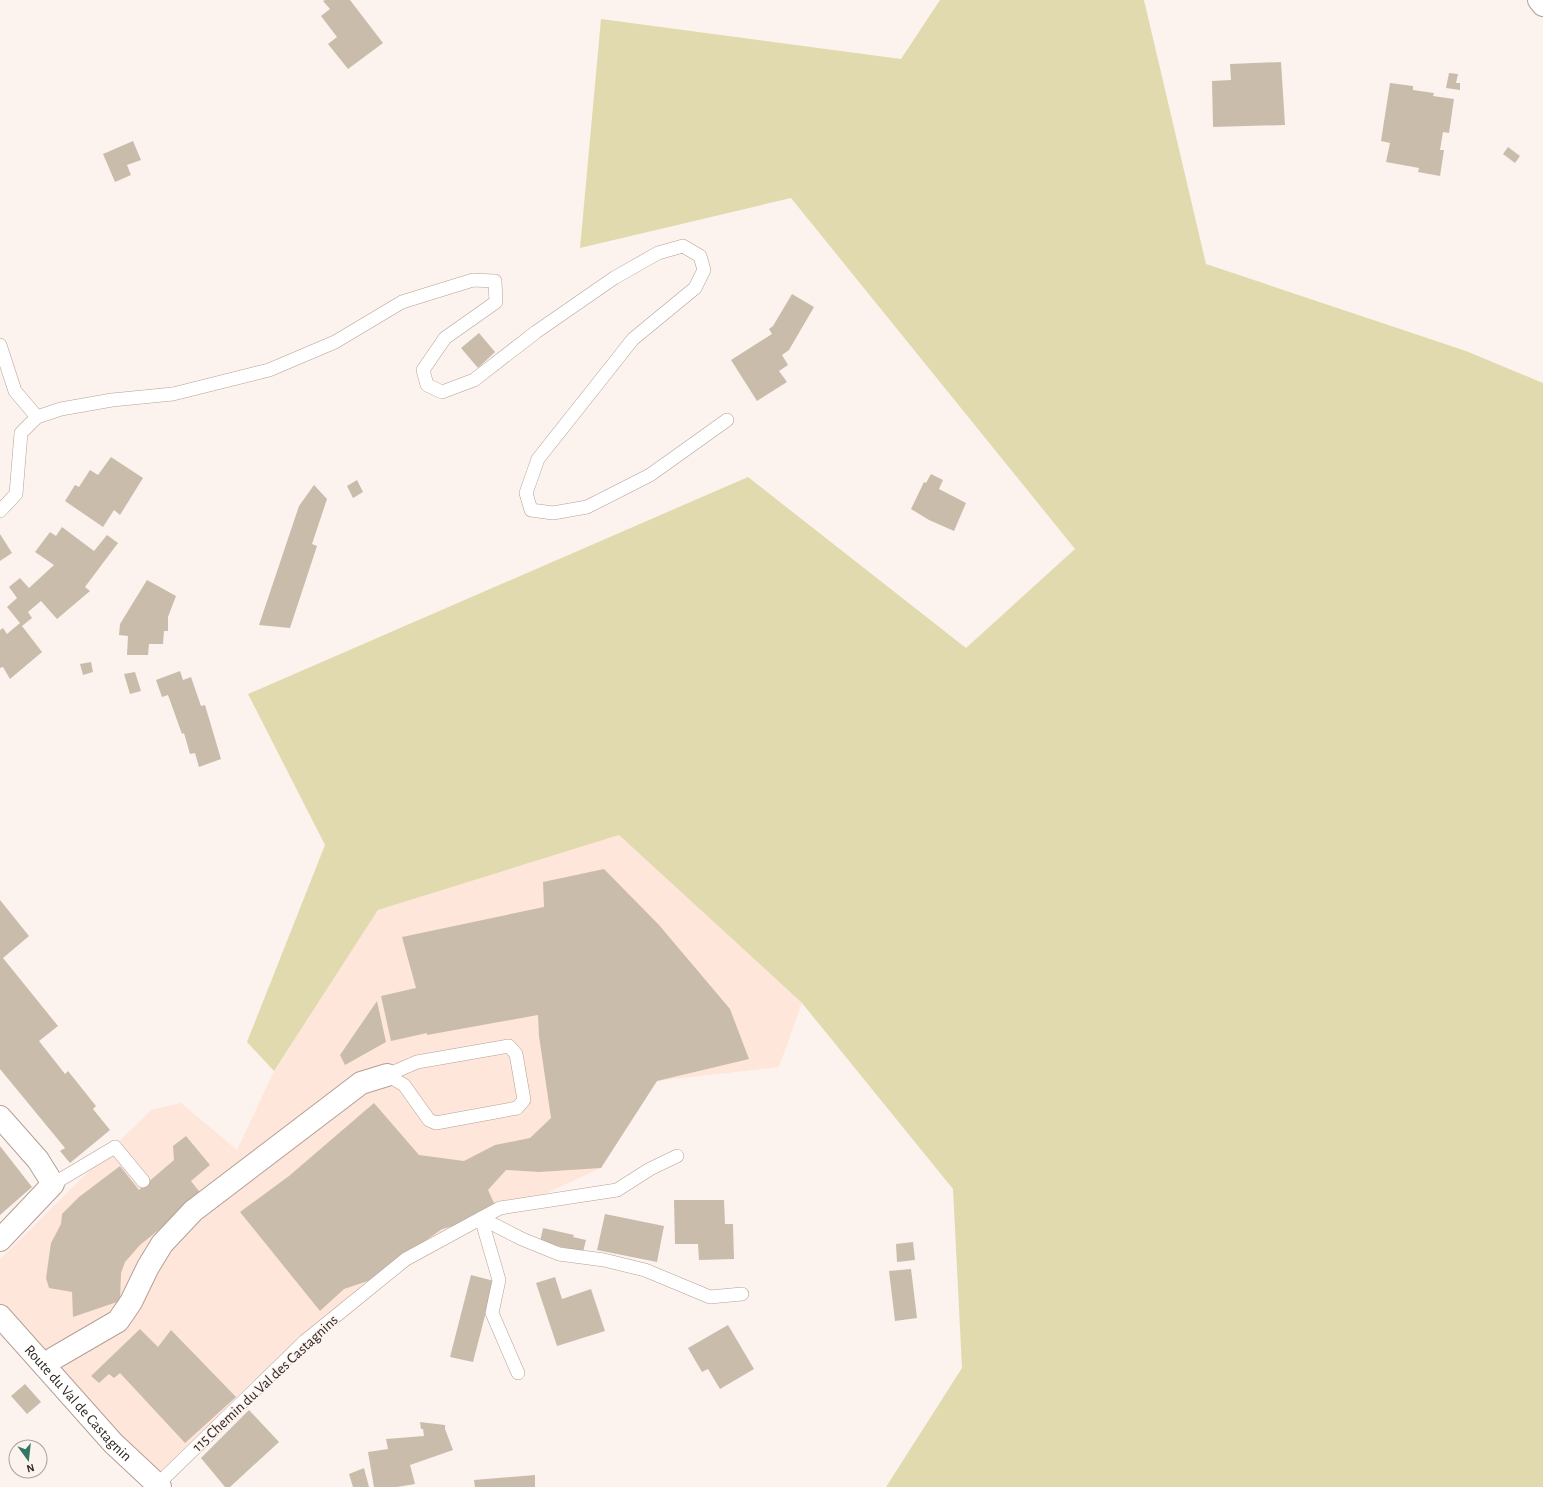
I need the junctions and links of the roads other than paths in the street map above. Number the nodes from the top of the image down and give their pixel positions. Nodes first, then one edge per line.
1 (1539, 0) edge
2 (1543, 5) edge
3 (0, 345) edge
4 (37, 417) junction
5 (727, 420) dead end
6 (0, 511) edge
7 (387, 1075) junction
8 (0, 1117) edge
9 (677, 1156) dead end
10 (143, 1181) dead end
11 (52, 1184) junction
12 (482, 1218) junction
13 (0, 1240) edge
14 (742, 1294) dead end
15 (0, 1316) edge
16 (44, 1364) junction
17 (518, 1373) dead end
18 (159, 1486) edge

1 - 2 street
3 - 4 lane
4 - 5 lane
4 - 6 lane
7 - 7 lane
7 - 16 street
8 - 11 street
9 - 12 lane, 115 Chemin du Val des Castagnins
10 - 11 lane
11 - 13 street
12 - 14 lane
12 - 17 lane
12 - 18 lane, 115 Chemin du Val des Castagnins
15 - 16 street, Route du Val de Castagnin
16 - 18 street, Route du Val de Castagnin

